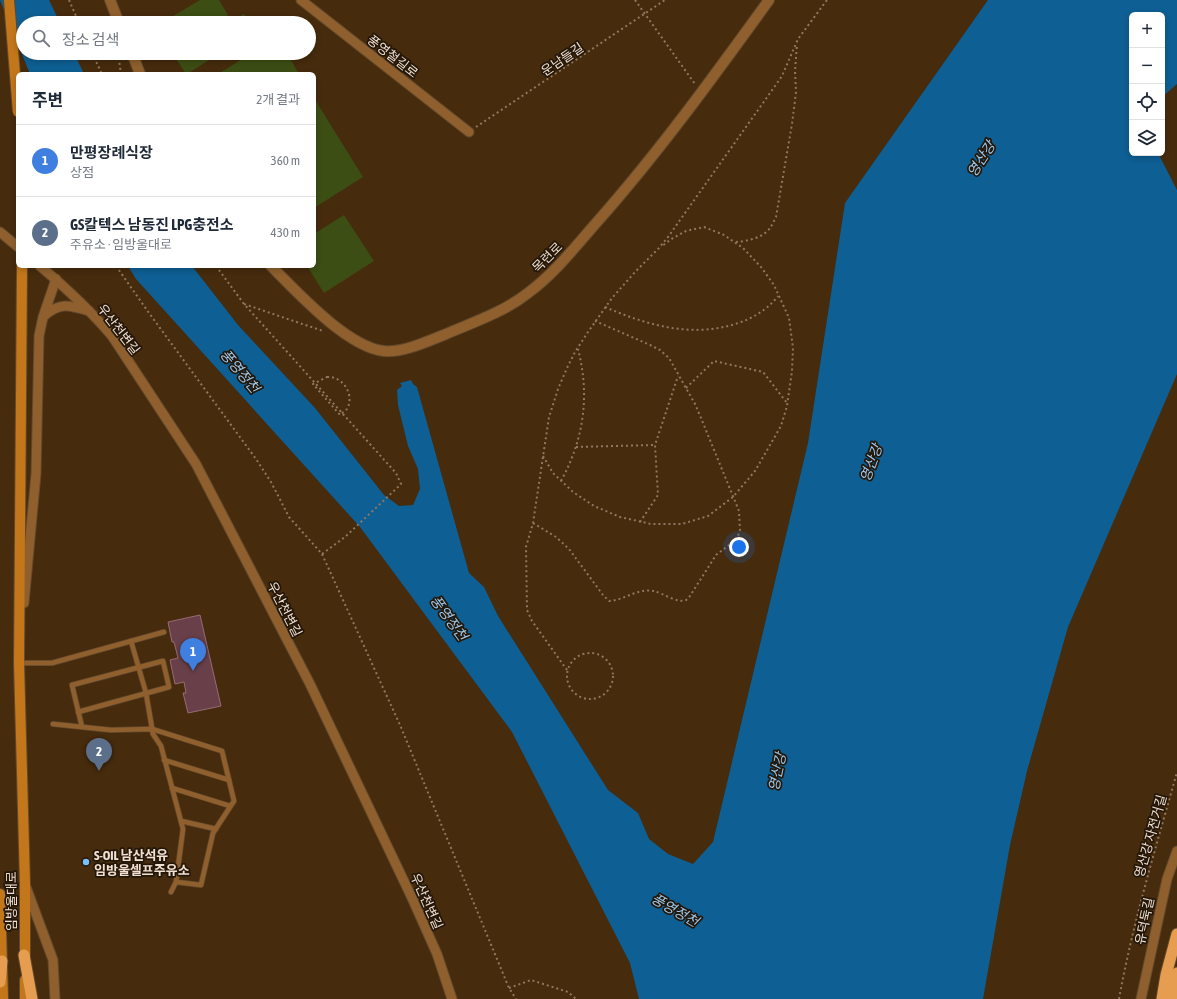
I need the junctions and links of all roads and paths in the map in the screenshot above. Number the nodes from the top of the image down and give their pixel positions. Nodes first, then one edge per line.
1 (9, 0) edge
2 (69, 0) edge
3 (110, 0) edge
4 (301, 0) edge
5 (635, 0) edge
6 (665, 0) edge
7 (769, 0) edge
8 (827, 0) edge
9 (645, 14) junction
10 (76, 16) edge
11 (116, 16) edge
12 (797, 42) junction
13 (95, 60) edge
14 (119, 60) edge
15 (135, 60) edge
16 (101, 72) edge
17 (121, 72) edge
18 (139, 72) edge
19 (16, 87) edge
20 (702, 93) junction
21 (468, 132) joint
22 (0, 232) edge
23 (734, 242) junction
24 (16, 245) edge
25 (659, 248) junction
26 (42, 268) edge
27 (117, 268) edge
28 (217, 268) edge
29 (273, 268) edge
30 (22, 270) edge
31 (56, 279) junction
32 (778, 296) junction
33 (244, 304) junction
34 (605, 307) junction
35 (89, 311) junction
36 (44, 316) junction
37 (595, 321) junction
38 (325, 331) dead end
39 (578, 348) junction
40 (678, 376) junction
41 (315, 383) junction
42 (686, 388) junction
43 (788, 403) junction
44 (342, 413) junction
45 (655, 445) junction
46 (576, 446) junction
47 (543, 455) junction
48 (561, 481) junction
49 (733, 497) junction
50 (640, 522) junction
51 (533, 523) junction
52 (322, 554) junction
53 (164, 632) dead end
54 (131, 641) junction
55 (19, 658) junction
56 (138, 667) junction
57 (567, 670) junction
58 (146, 693) junction
59 (78, 712) junction
60 (53, 724) dead end
61 (82, 727) junction
62 (152, 729) junction
63 (164, 760) junction
64 (1177, 772) edge
65 (229, 780) junction
66 (172, 788) junction
67 (230, 806) junction
68 (181, 821) junction
69 (216, 829) junction
70 (1177, 851) edge
71 (176, 882) junction
72 (25, 884) junction
73 (171, 892) dead end
74 (0, 894) edge
75 (1177, 934) edge
76 (24, 955) junction
77 (2, 961) junction
78 (1177, 973) edge
79 (0, 982) edge
80 (509, 988) junction
81 (3, 999) edge
82 (25, 999) edge
83 (32, 999) edge
84 (55, 999) edge
85 (452, 999) edge
86 (516, 999) edge
87 (576, 999) edge
88 (1120, 999) edge
89 (1141, 999) edge
90 (1162, 999) edge
91 (1172, 999) edge

1 - 19 main road, bridge
2 - 10 path
3 - 11 street
4 - 21 street, 풍영철길로
5 - 9 path
6 - 9 path, 운남들길
7 - 20 street, 목련로
8 - 12 path
9 - 20 path
9 - 21 path, 운남들길
12 - 23 path
12 - 25 path
13 - 16 path
14 - 17 path
15 - 18 street
20 - 29 street, 목련로
22 - 24 street
23 - 25 path
23 - 32 path
25 - 34 path
26 - 31 street, 우산천변길
27 - 52 path
28 - 33 path
30 - 55 main road, 임방울대로
31 - 35 street, 우산천변길
31 - 36 street
32 - 34 path
32 - 43 path
33 - 38 path
33 - 41 path
34 - 37 path
35 - 36 street
35 - 85 street, 우산천변길
36 - 55 street
37 - 39 path
37 - 40 path
39 - 46 path
39 - 47 path
40 - 42 path
40 - 45 path
41 - 44 path
41 - 44 path
42 - 43 path
42 - 49 path
43 - 49 path
44 - 52 path
45 - 46 path
45 - 50 path
46 - 48 path
47 - 48 path
47 - 51 path
48 - 50 path
49 - 50 path
49 - 51 path
51 - 57 path
52 - 80 path
53 - 54 lane
54 - 55 lane
54 - 56 lane
55 - 72 main road, 임방울대로
56 - 58 lane
56 - 58 lane
56 - 59 lane
57 - 57 path
58 - 59 lane
58 - 62 lane
59 - 61 lane
60 - 61 lane
61 - 62 lane
62 - 63 lane
62 - 65 lane
63 - 65 lane
63 - 66 lane
64 - 88 path, 영산강 자전거길
65 - 67 lane
66 - 67 lane
66 - 68 lane
67 - 69 lane
68 - 69 lane
68 - 71 lane
69 - 71 lane
70 - 89 street, 유덕둑길
71 - 73 lane
72 - 76 main road, 임방울대로
72 - 84 street
74 - 77 main road, 임방울대로
75 - 90 highway
76 - 82 main road, 임방울대로
76 - 83 highway
77 - 79 highway
77 - 81 main road, 임방울대로
78 - 91 highway
80 - 86 path
80 - 87 path

